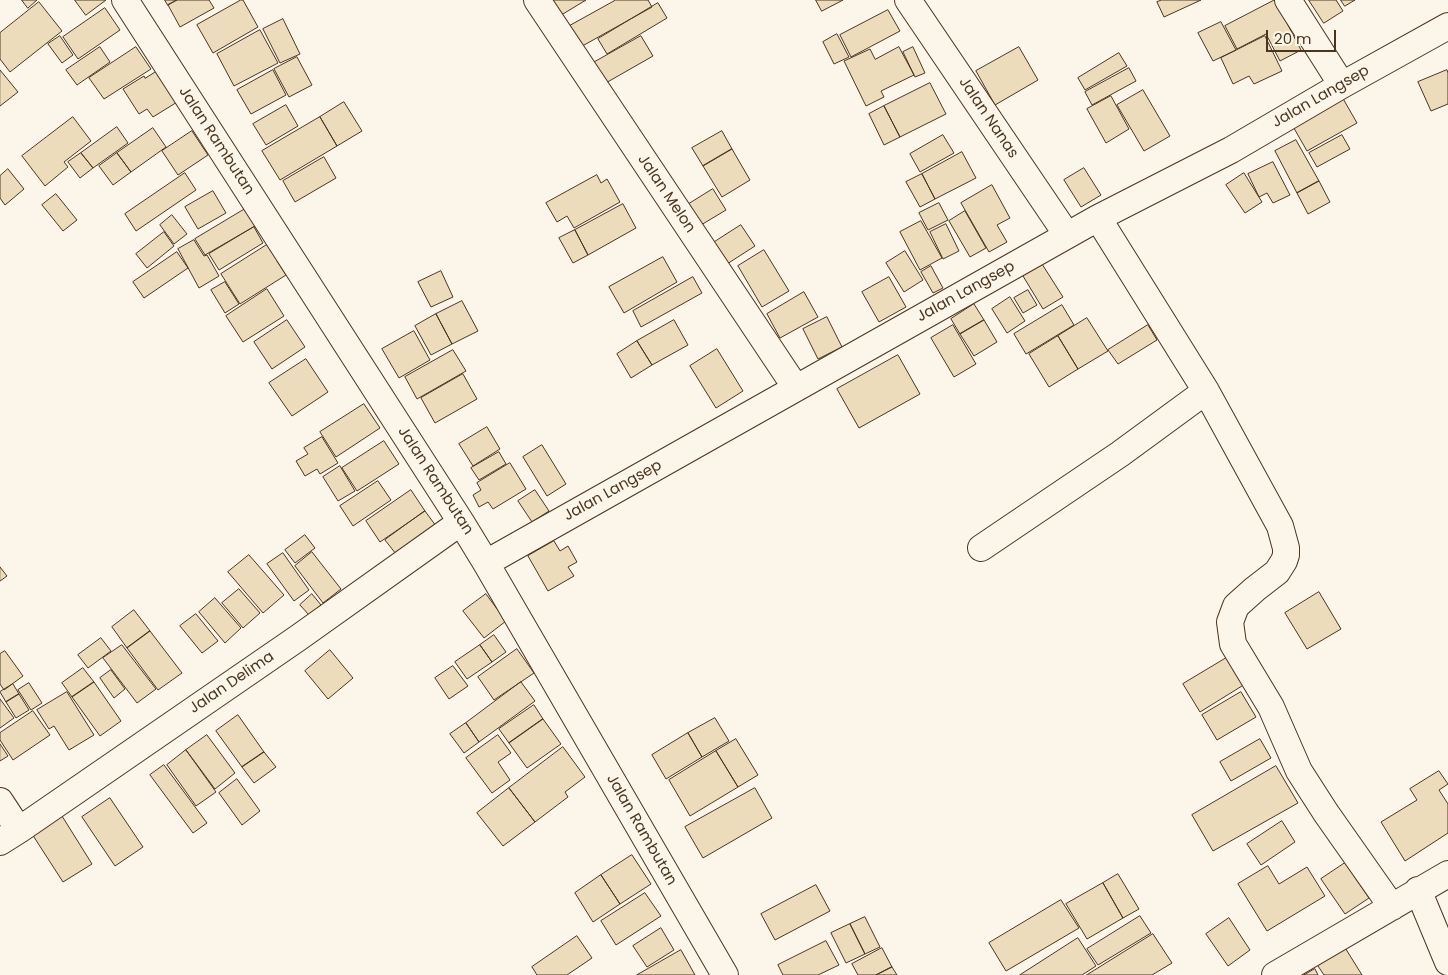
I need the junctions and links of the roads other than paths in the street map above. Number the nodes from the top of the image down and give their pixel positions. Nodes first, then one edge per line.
1 (125, 0) edge
2 (537, 0) edge
3 (908, 0) edge
4 (1288, 0) edge
5 (1448, 26) edge
6 (1342, 85) junction
7 (1098, 218) junction
8 (1067, 236) junction
9 (796, 388) junction
10 (1206, 391) junction
11 (461, 522) junction
12 (981, 548) dead end
13 (486, 563) junction
14 (0, 801) edge
15 (10, 836) edge
16 (1448, 874) edge
17 (1418, 890) junction
18 (1392, 906) junction
19 (1448, 962) edge
20 (725, 975) edge
21 (1275, 975) edge

1 - 11 street, Jalan Rambutan
2 - 9 street, Jalan Melon
3 - 8 street, Jalan Nanas
4 - 6 street
5 - 6 street, Jalan Langsep
6 - 7 street, Jalan Langsep
7 - 8 street, Jalan Langsep
7 - 10 street
8 - 9 street, Jalan Langsep
9 - 13 street, Jalan Langsep
10 - 12 street
10 - 18 street
11 - 13 street, Jalan Rambutan
11 - 15 street, Jalan Delima
13 - 20 street, Jalan Rambutan
14 - 15 street
16 - 17 street
17 - 18 street
17 - 19 street
18 - 21 street

